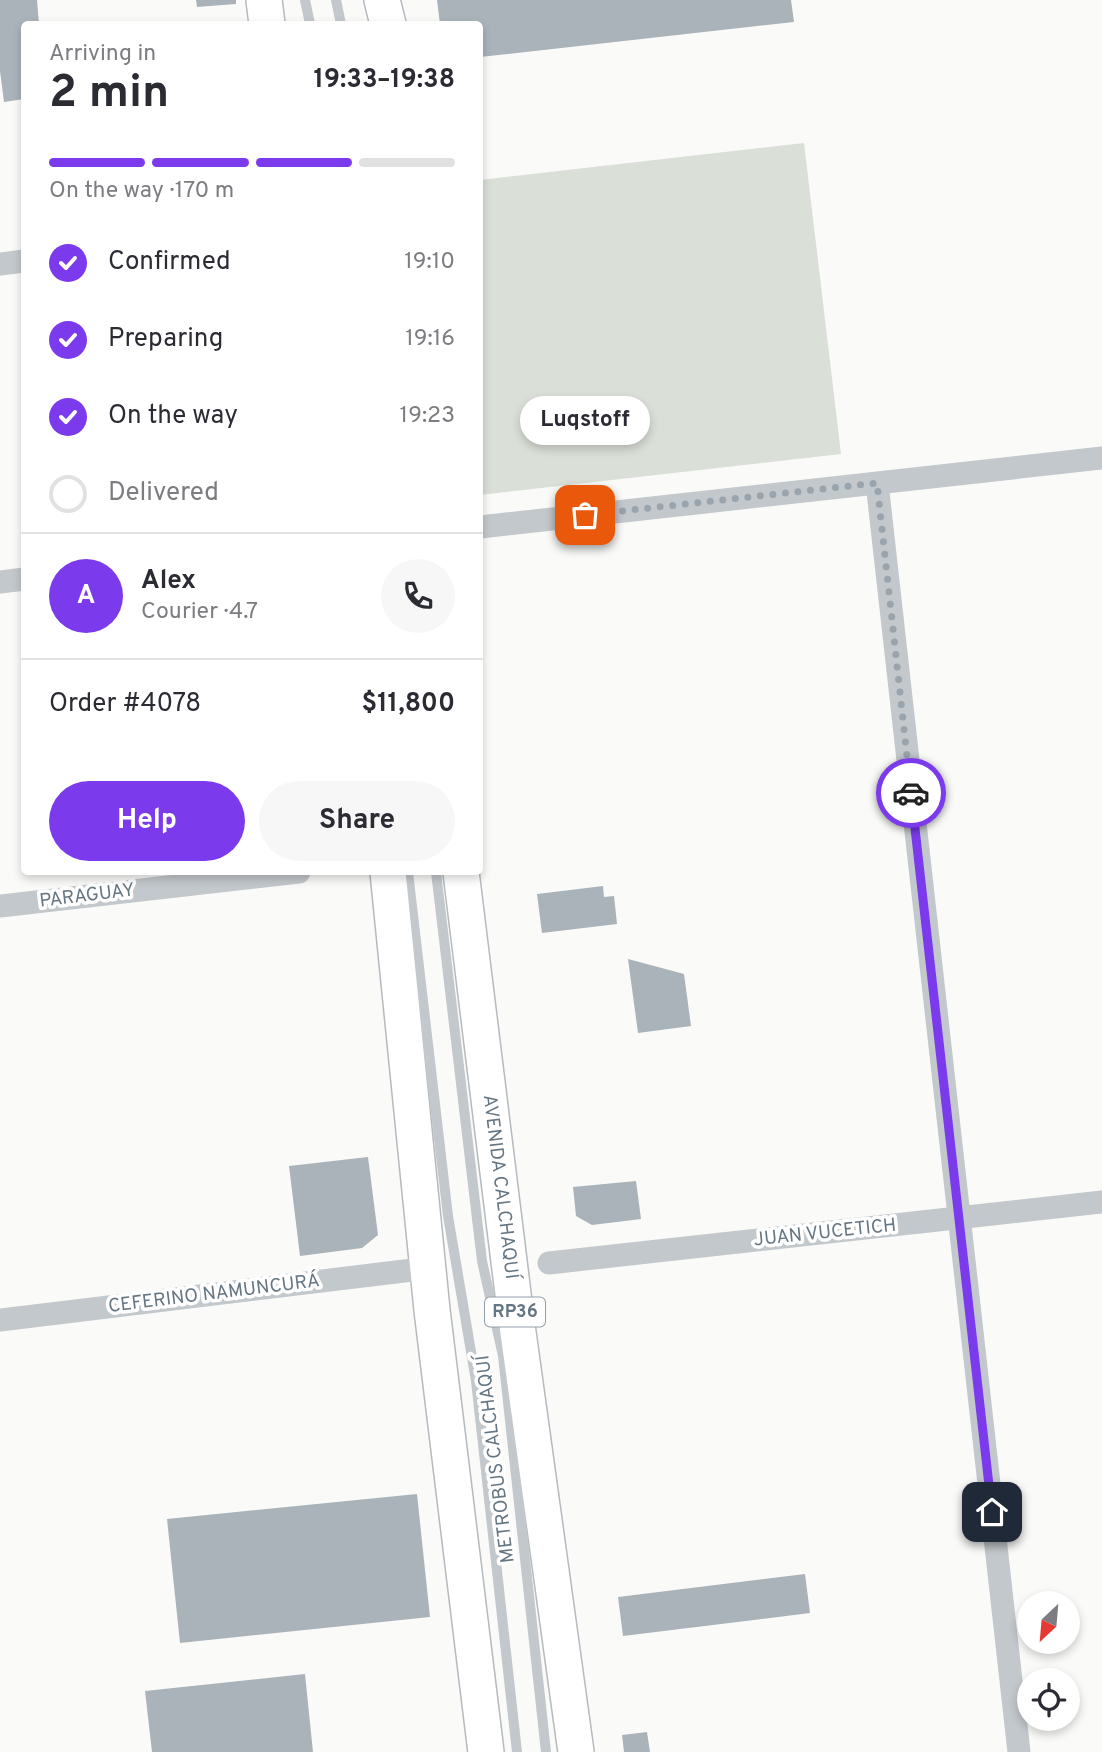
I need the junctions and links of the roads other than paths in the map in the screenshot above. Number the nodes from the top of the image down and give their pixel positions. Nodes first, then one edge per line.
1 (264, 0) edge
2 (305, 0) edge
3 (336, 0) edge
4 (382, 0) edge
5 (267, 21) edge
6 (309, 21) edge
7 (340, 21) edge
8 (387, 21) edge
9 (21, 261) edge
10 (0, 264) edge
11 (1102, 458) edge
12 (877, 483) junction
13 (483, 527) edge
14 (21, 579) edge
15 (0, 582) edge
16 (273, 875) edge
17 (388, 875) edge
18 (408, 875) edge
19 (436, 875) edge
20 (461, 875) edge
21 (0, 906) edge
22 (1102, 1202) edge
23 (958, 1218) junction
24 (549, 1263) dead end
25 (429, 1268) junction
26 (0, 1320) edge
27 (486, 1752) edge
28 (517, 1752) edge
29 (546, 1752) edge
30 (576, 1752) edge
31 (1019, 1752) edge

1 - 5 main road
2 - 6 lane
3 - 7 lane
4 - 8 main road
9 - 10 street
11 - 12 street
12 - 13 street
12 - 23 street
14 - 15 street
16 - 21 street, PARAGUAY
17 - 25 main road
18 - 28 lane, METROBUS CALCHAQUÍ
19 - 29 lane, METROBUS CALCHAQUÍ
20 - 30 main road, AVENIDA CALCHAQUÍ / RP36
22 - 23 street, JUAN VUCETICH
23 - 24 street, JUAN VUCETICH
23 - 31 street
25 - 26 street, CEFERINO NAMUNCURÁ
25 - 27 main road

